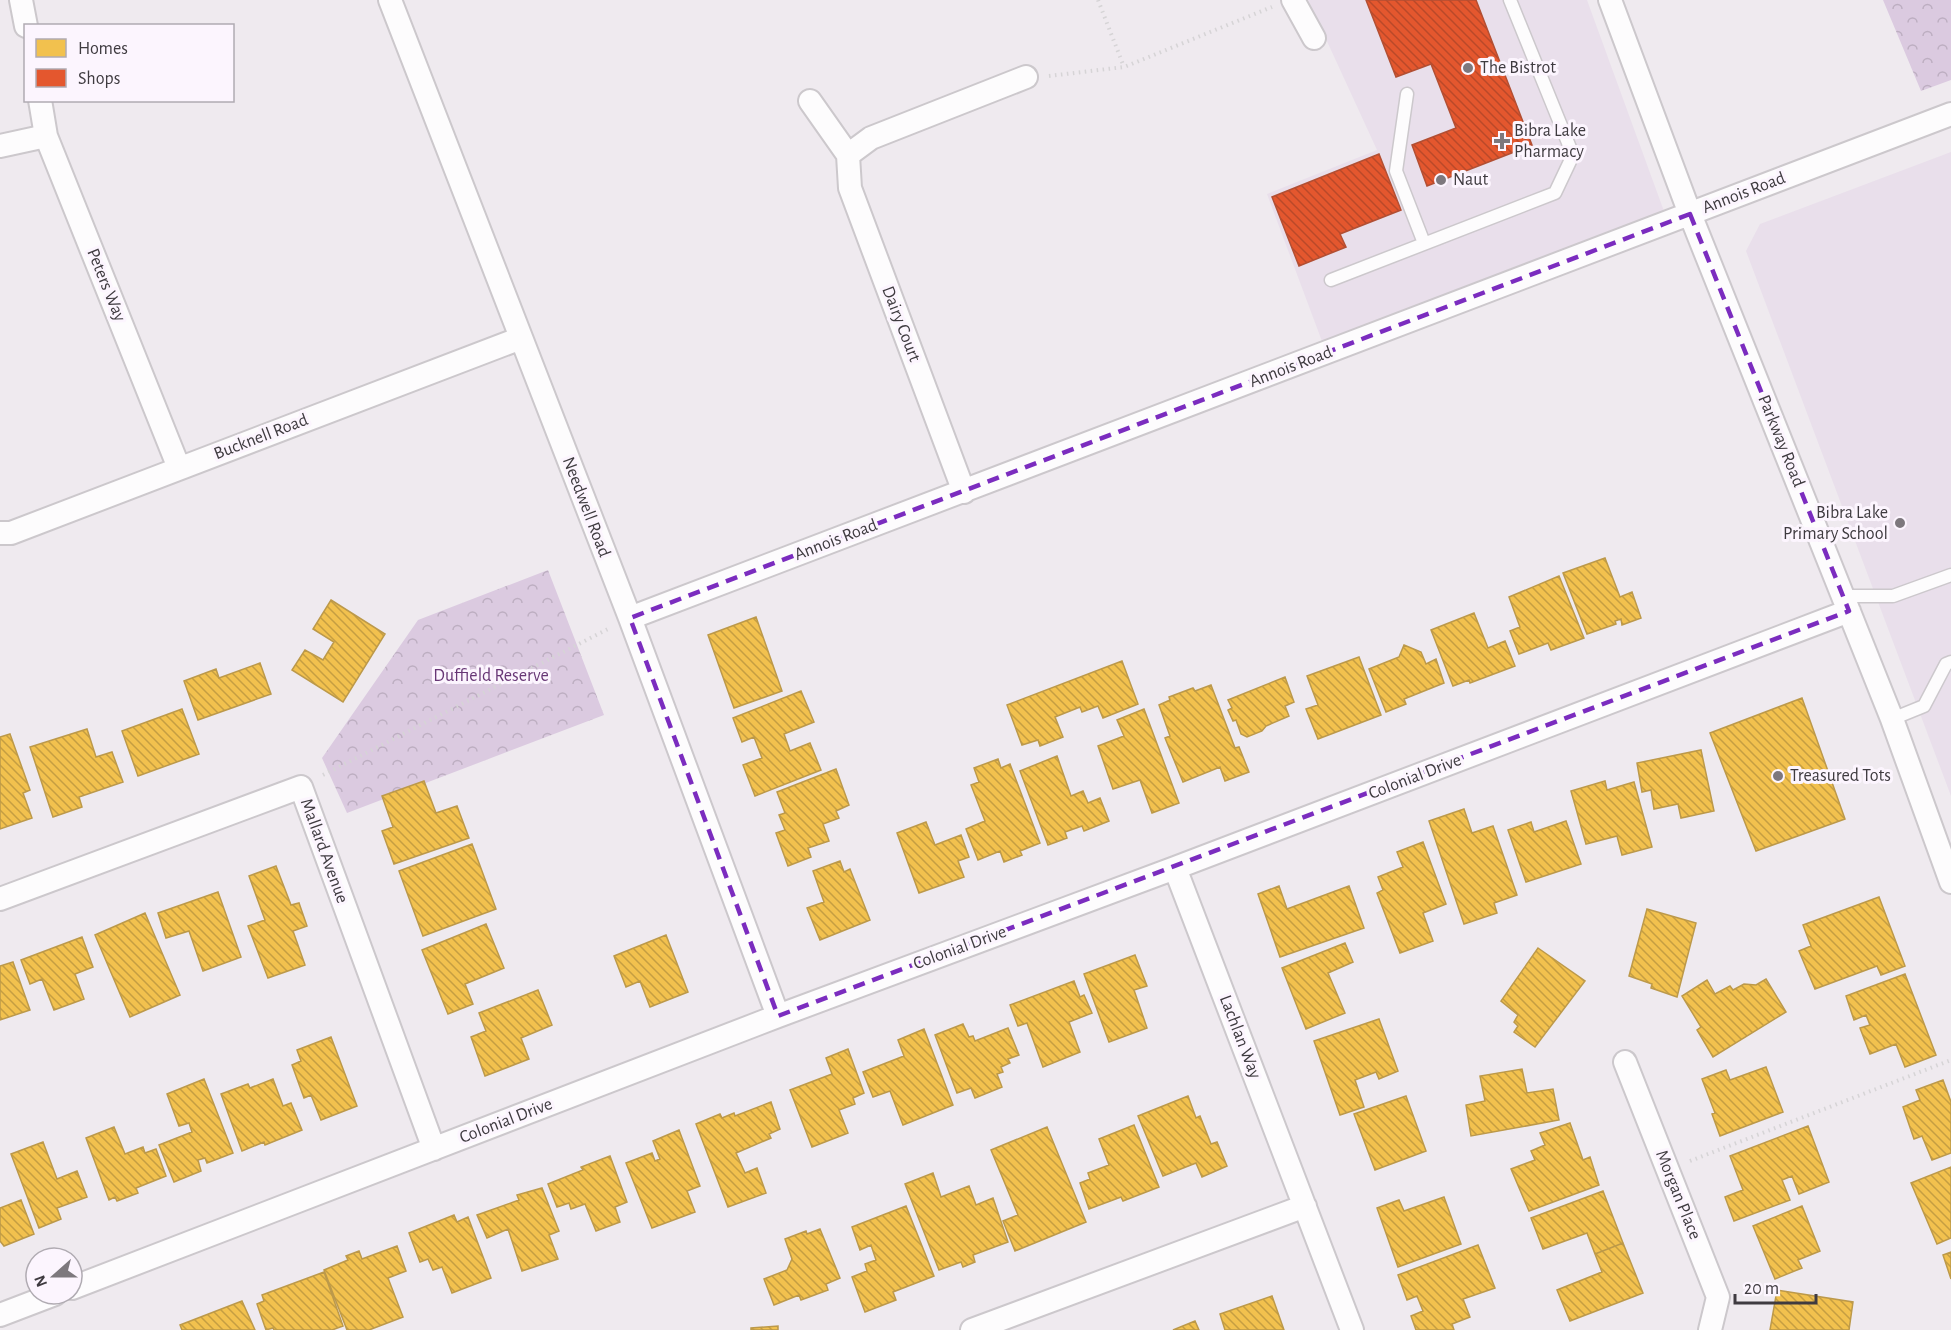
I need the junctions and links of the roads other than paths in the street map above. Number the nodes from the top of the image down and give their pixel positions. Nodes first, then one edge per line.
1 (21, 0) edge
2 (390, 0) edge
3 (1510, 0) edge
4 (1610, 0) edge
5 (1286, 2) edge
6 (26, 24) edge
7 (1314, 38) dead end
8 (1026, 77) road end
9 (1407, 94) dead end
10 (810, 101) dead end
11 (40, 102) edge
12 (1951, 114) edge
13 (46, 136) junction
14 (0, 146) edge
15 (848, 155) junction
16 (1690, 214) junction
17 (1424, 243) junction
18 (1331, 280) dead end
19 (520, 338) junction
20 (179, 468) junction
21 (964, 492) junction
22 (0, 533) edge
23 (1951, 575) edge
24 (1846, 603) junction
25 (630, 618) junction
26 (1951, 662) edge
27 (1892, 719) junction
28 (1175, 868) junction
29 (1951, 882) edge
30 (0, 899) edge
31 (778, 1016) junction
32 (1625, 1062) dead end
33 (434, 1149) junction
34 (1305, 1206) junction
35 (84, 1283) edge
36 (24, 1306) edge
37 (0, 1315) edge
38 (972, 1330) edge
39 (1352, 1330) edge
40 (1710, 1330) edge

1 - 6 street
2 - 19 street, Needwell Road
3 - 17 lane
4 - 16 street, Parkway Road
5 - 7 street
8 - 15 street
9 - 17 lane
10 - 15 street
11 - 13 street, Peters Way
12 - 16 street, Annois Road
13 - 14 street
13 - 20 street, Peters Way
15 - 21 street, Dairy Court
16 - 21 street, Annois Road
16 - 24 street, Parkway Road
17 - 18 lane
19 - 20 street, Bucknell Road
19 - 25 street, Needwell Road
20 - 22 street, Bucknell Road
21 - 25 street, Annois Road
23 - 24 lane
24 - 27 street, Parkway Road
24 - 28 street, Colonial Drive
25 - 31 street, Needwell Road
26 - 27 lane
27 - 29 street, Parkway Road
28 - 31 street, Colonial Drive
28 - 34 street, Lachlan Way
30 - 33 street, Mallard Avenue
31 - 33 street, Colonial Drive
32 - 40 street, Morgan Place
33 - 35 street, Colonial Drive
34 - 38 street
34 - 39 street, Lachlan Way
36 - 37 street

